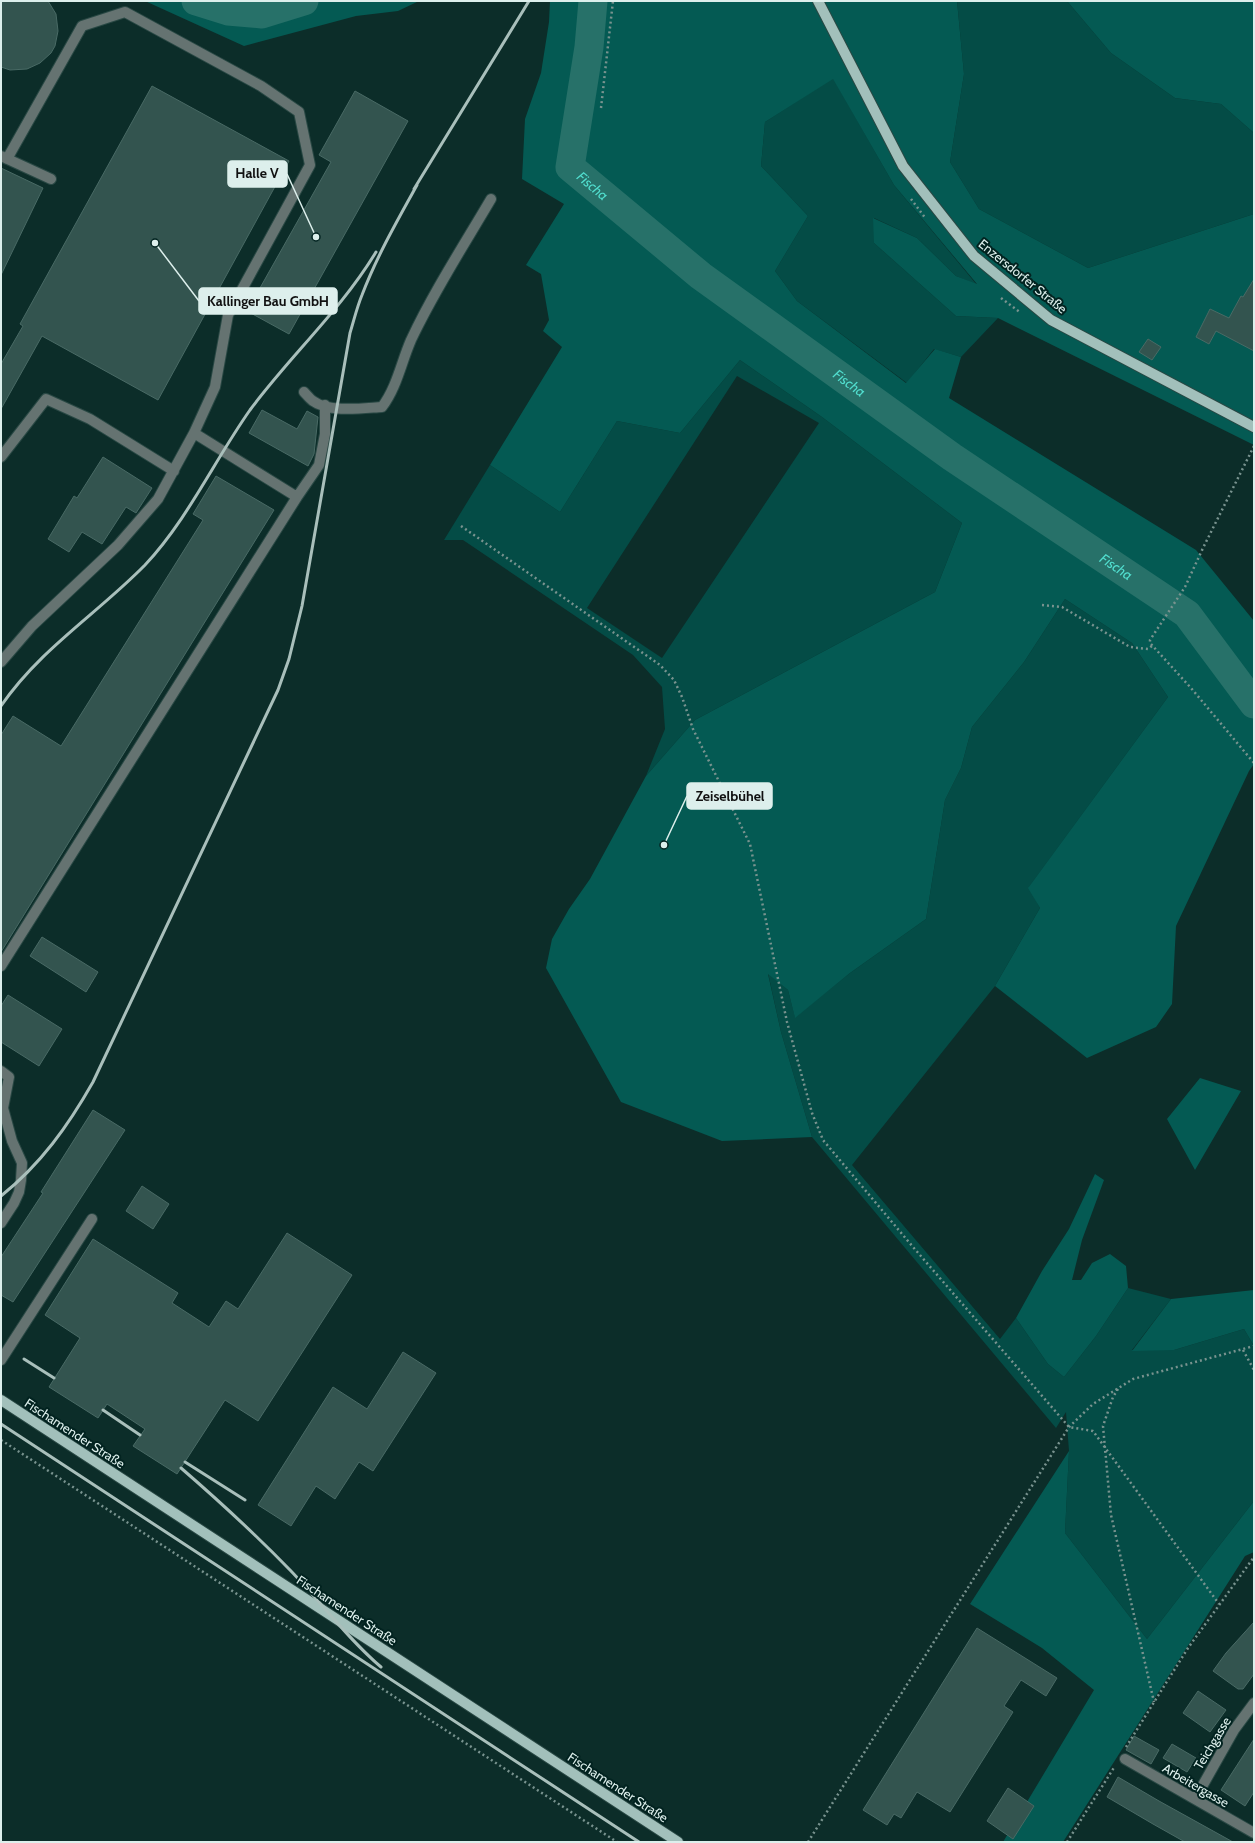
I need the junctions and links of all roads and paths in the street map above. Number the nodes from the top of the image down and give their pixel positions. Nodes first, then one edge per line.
1 (613, 1) edge
2 (818, 1) edge
3 (601, 108) dead end
4 (4, 157) edge
5 (51, 179) dead end
6 (908, 196) dead end
7 (491, 199) dead end
8 (931, 224) dead end
9 (998, 295) dead end
10 (1022, 314) dead end
11 (304, 392) dead end
12 (325, 406) junction
13 (1254, 426) edge
14 (194, 433) junction
15 (1254, 446) edge
16 (1, 457) edge
17 (174, 471) junction
18 (297, 497) junction
19 (461, 526) dead end
20 (1042, 604) dead end
21 (1152, 646) junction
22 (1, 662) edge
23 (1254, 763) edge
24 (1, 966) edge
25 (1, 1072) edge
26 (92, 1218) dead end
27 (1, 1224) edge
28 (1254, 1346) edge
29 (1243, 1350) junction
30 (1, 1360) edge
31 (1254, 1370) edge
32 (1119, 1387) junction
33 (1, 1400) edge
34 (1069, 1427) junction
35 (1, 1440) edge
36 (1104, 1444) junction
37 (1254, 1557) edge
38 (1219, 1604) junction
39 (1154, 1702) junction
40 (1254, 1703) edge
41 (1123, 1758) junction
42 (1195, 1799) junction
43 (1254, 1833) edge
44 (617, 1842) edge
45 (678, 1842) edge
46 (808, 1842) edge
47 (1067, 1842) edge

1 - 3 path
2 - 13 main road, Enzersdorfer Straße
4 - 5 street
4 - 14 street
6 - 8 path
7 - 12 street
9 - 10 path
11 - 12 street
12 - 18 street
14 - 17 street
14 - 18 street
15 - 21 path
16 - 17 street
17 - 22 street
18 - 24 street
19 - 34 path
20 - 21 path
21 - 23 path
25 - 27 street
26 - 30 street
28 - 29 path
29 - 31 path
29 - 32 path
32 - 34 path
32 - 36 path
33 - 45 main road, Fischamender Straße
34 - 36 path
34 - 46 path
35 - 44 path
36 - 38 path
36 - 39 path
37 - 38 path
38 - 39 path
39 - 41 path
40 - 42 street, Teichgasse
41 - 42 street, Arbeitergasse
41 - 47 path
42 - 43 street, Arbeitergasse

